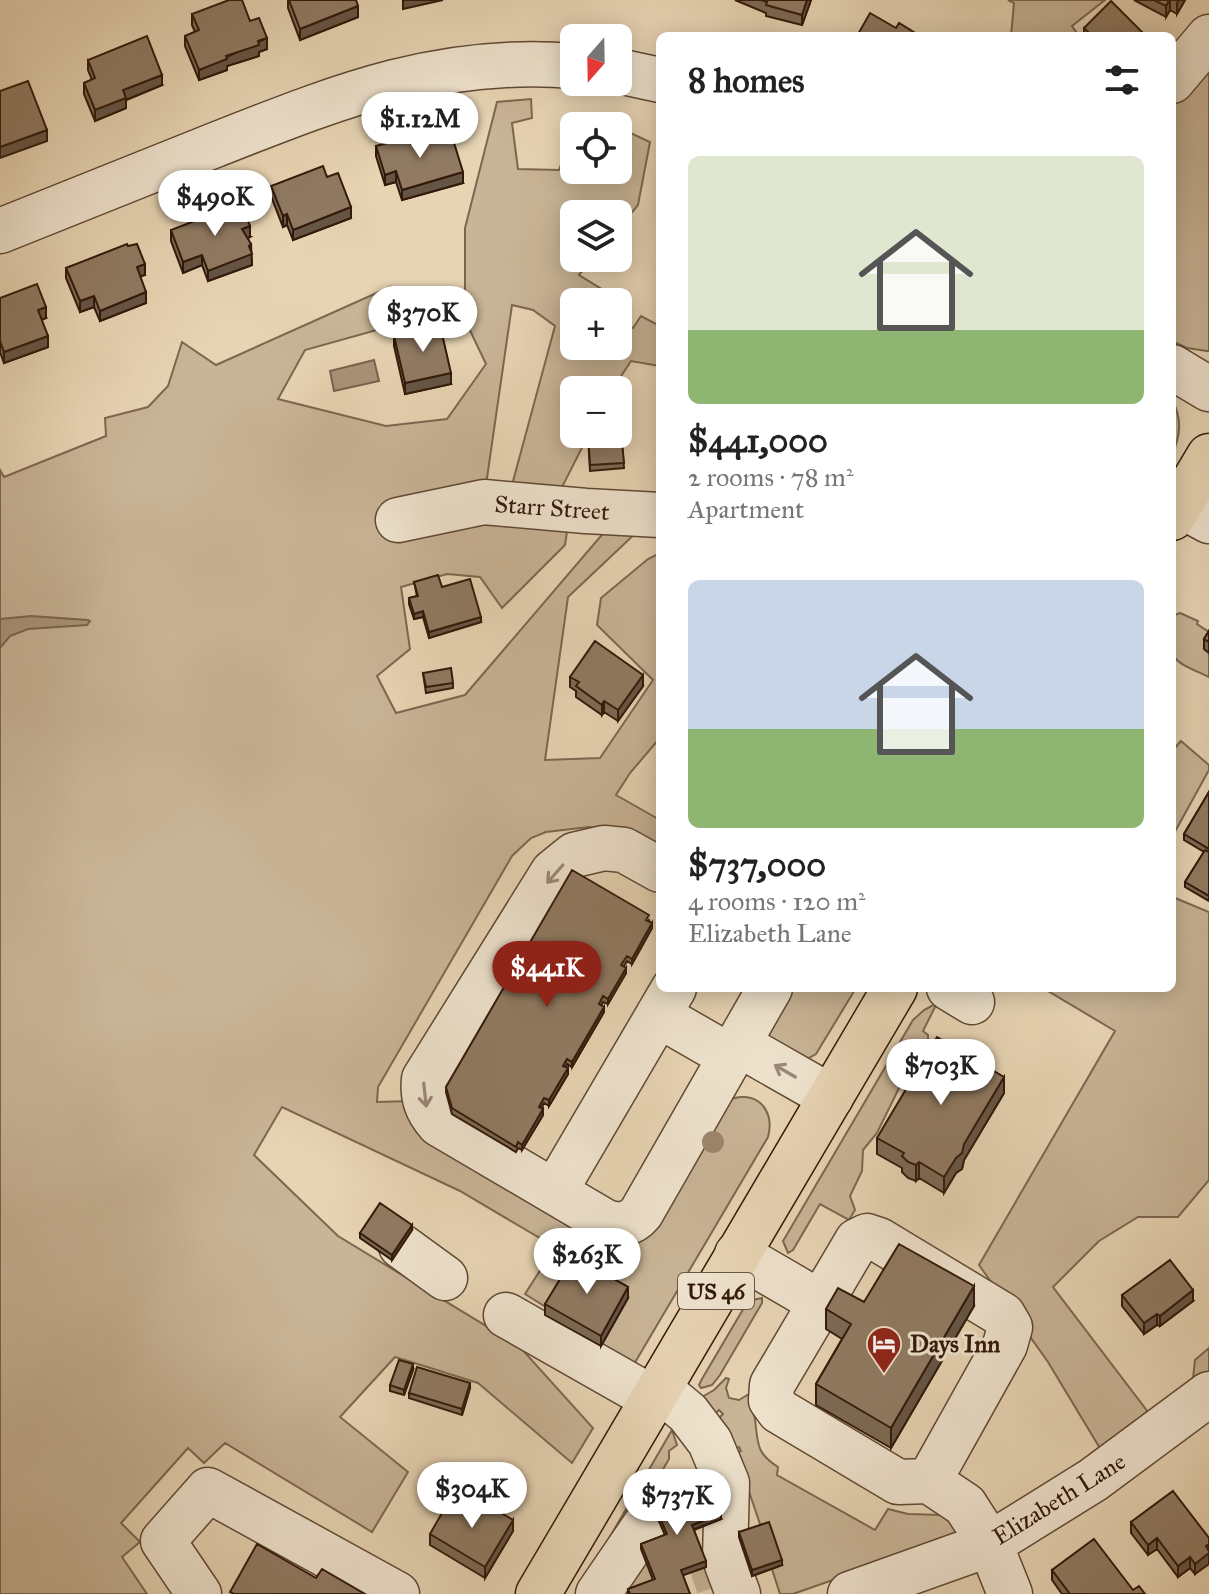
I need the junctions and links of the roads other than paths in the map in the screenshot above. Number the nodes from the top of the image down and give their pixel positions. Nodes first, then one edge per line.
1 (1209, 37) edge
2 (560, 66) edge
3 (632, 74) edge
4 (1176, 76) edge
5 (656, 79) edge
6 (0, 231) edge
7 (1176, 369) edge
8 (1209, 389) edge
9 (1209, 456) edge
10 (1183, 511) edge
11 (656, 515) edge
12 (398, 520) dead end
13 (642, 860) edge
14 (768, 992) edge
15 (893, 992) edge
16 (666, 1002) edge
17 (731, 1057) junction
18 (824, 1110) junction
19 (555, 1191) junction
20 (401, 1246) edge
21 (737, 1254) junction
22 (445, 1278) dead end
23 (821, 1303) junction
24 (506, 1315) dead end
25 (655, 1393) junction
26 (1209, 1394) edge
27 (929, 1481) junction
28 (656, 1509) edge
29 (990, 1544) junction
30 (723, 1546) edge
31 (541, 1593) edge
32 (199, 1594) edge
33 (397, 1594) edge
34 (598, 1594) edge
35 (850, 1594) edge
36 (1010, 1594) edge

1 - 4 street
2 - 6 street
3 - 5 street
7 - 8 street
9 - 10 main road
11 - 12 street, Starr Street
13 -> 19 street
14 - 17 street
15 - 18 main road, US 46
16 - 17 street
16 - 19 street
17 - 18 street
17 - 19 street
18 - 21 main road, US 46
20 - 22 street
21 - 23 street
21 - 25 main road, US 46
23 - 27 street
23 - 27 street
24 - 25 street
25 - 30 street
25 - 31 main road, US 46
26 - 29 street, Elizabeth Lane
27 - 29 street
28 - 34 street
29 - 35 street, Elizabeth Lane
29 - 36 street
32 - 33 street

